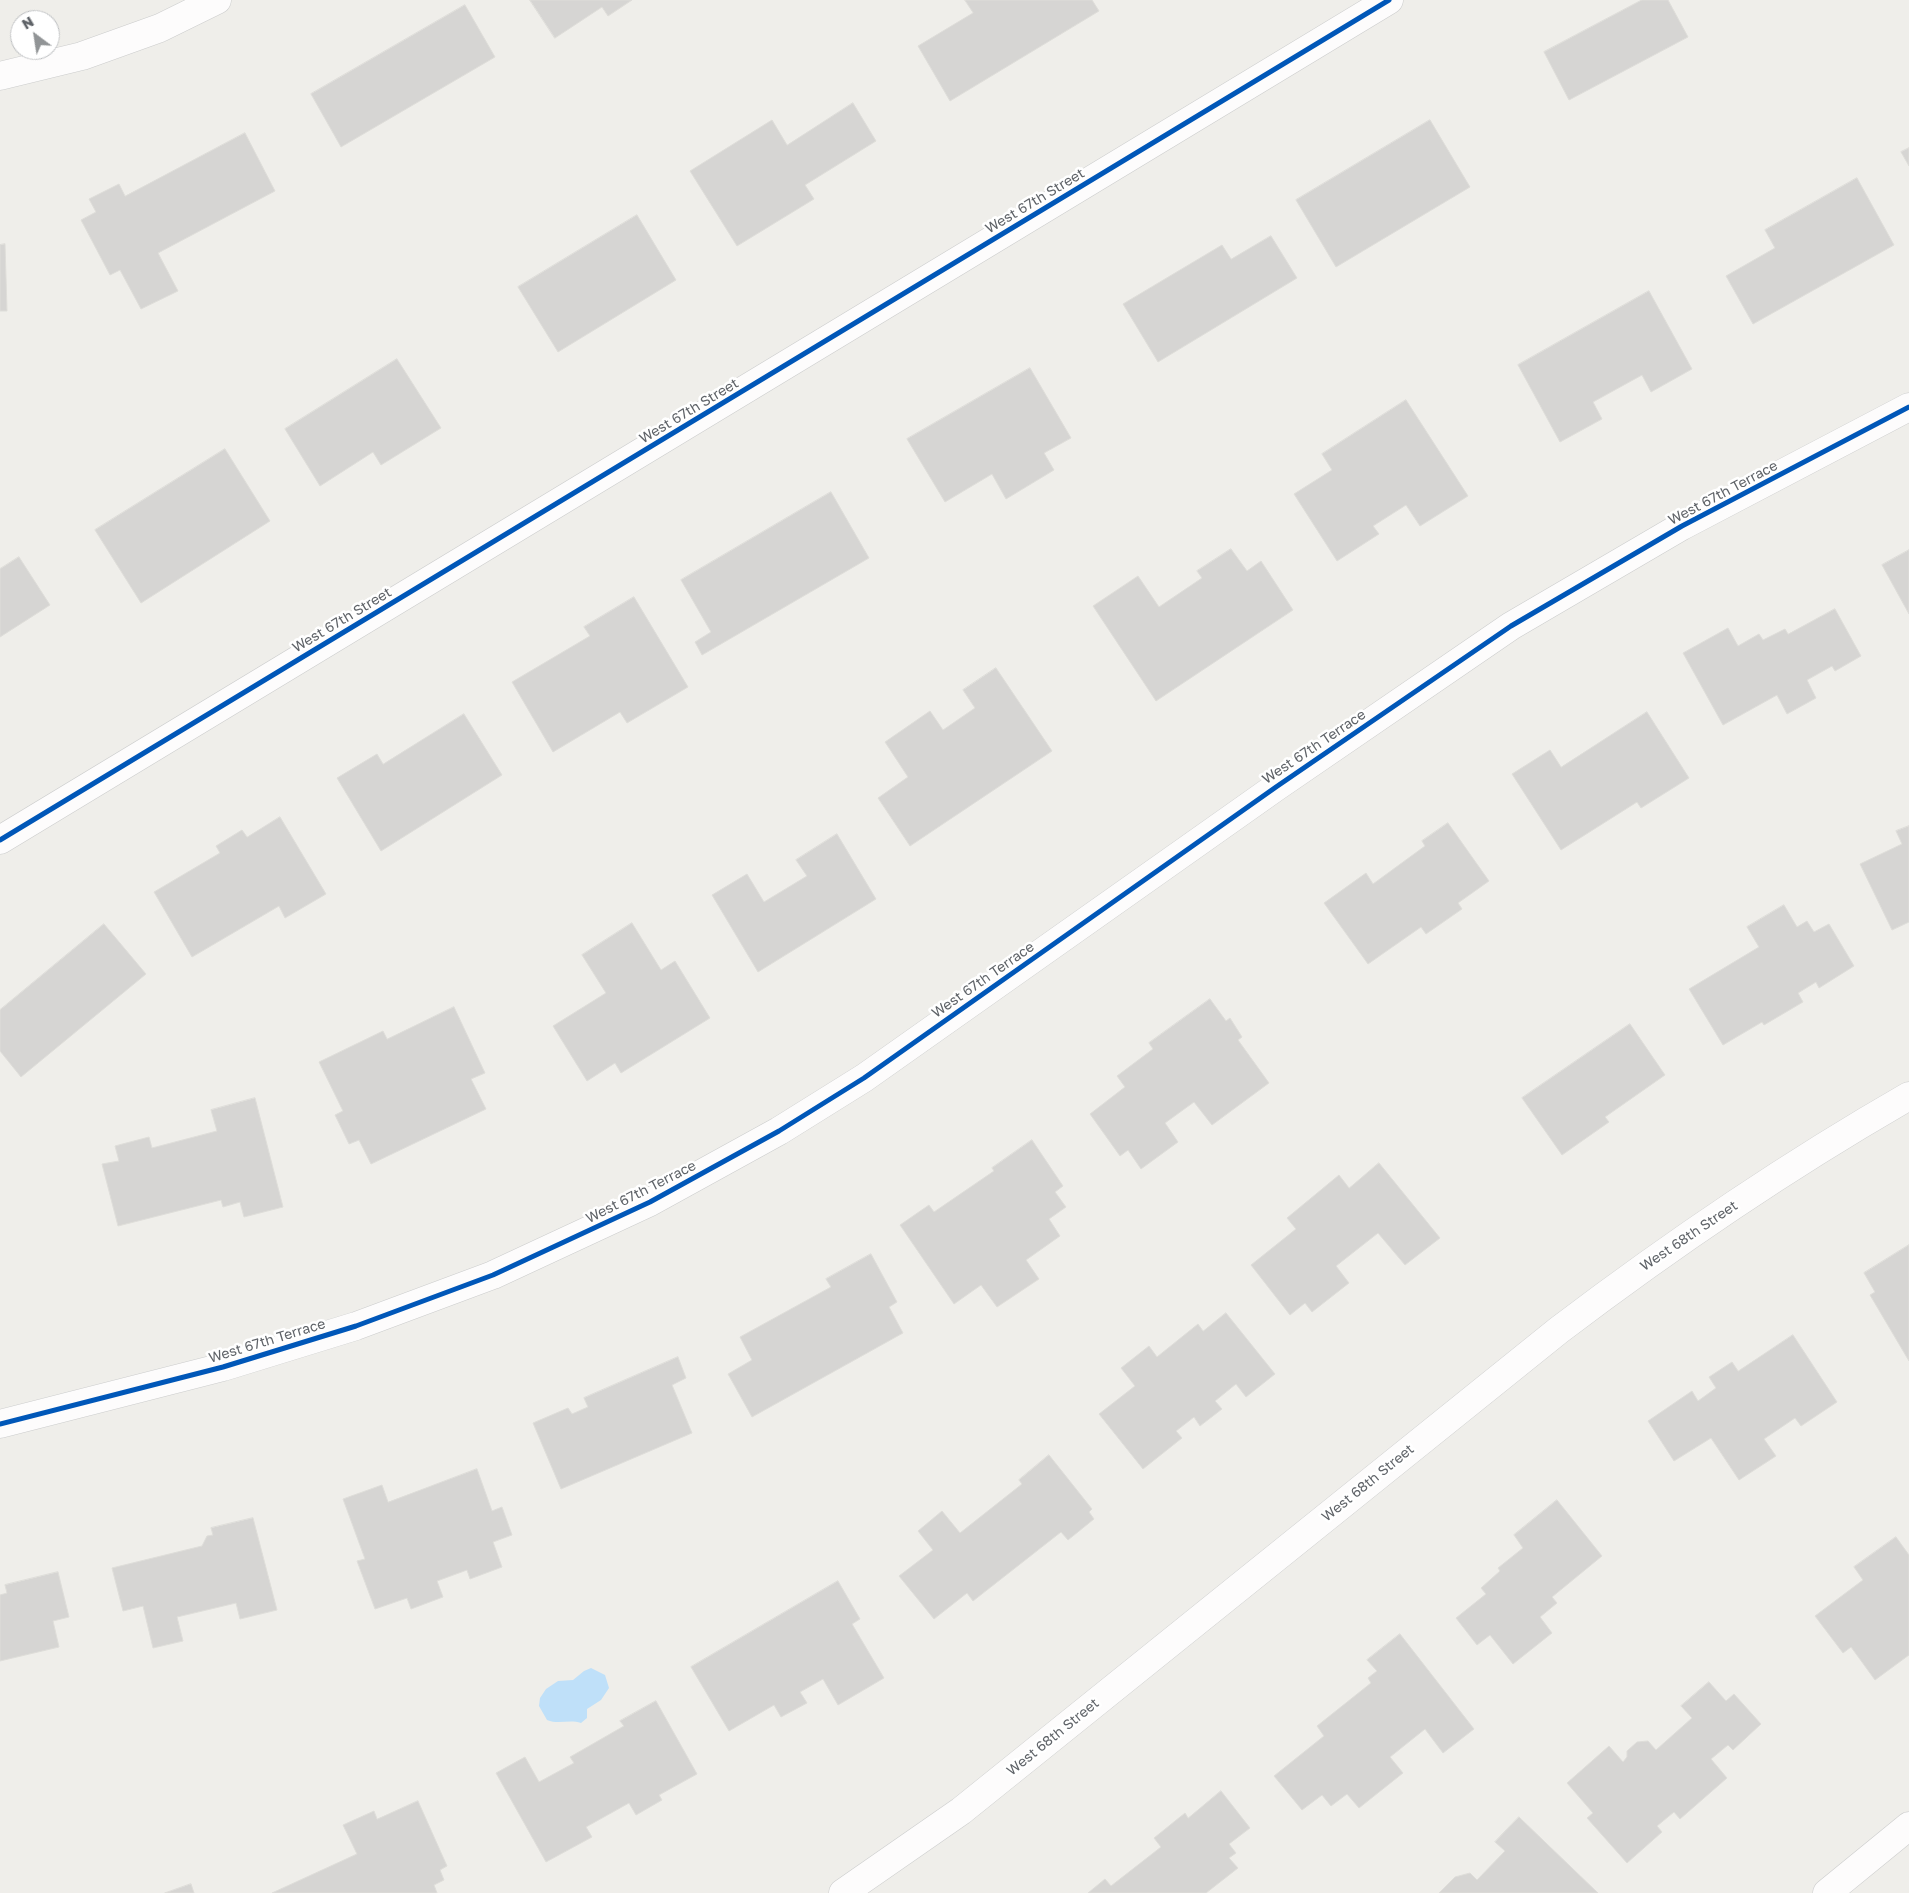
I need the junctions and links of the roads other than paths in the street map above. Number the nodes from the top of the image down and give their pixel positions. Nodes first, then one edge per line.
1 (217, 0) edge
2 (1389, 0) edge
3 (0, 76) edge
4 (1909, 407) edge
5 (0, 840) edge
6 (1909, 1096) edge
7 (0, 1424) edge
8 (1909, 1826) edge
9 (843, 1893) edge
10 (1827, 1893) edge

1 - 3 street
2 - 5 street, West 67th Street
4 - 7 street, West 67th Terrace
6 - 9 street, West 68th Street
8 - 10 street

